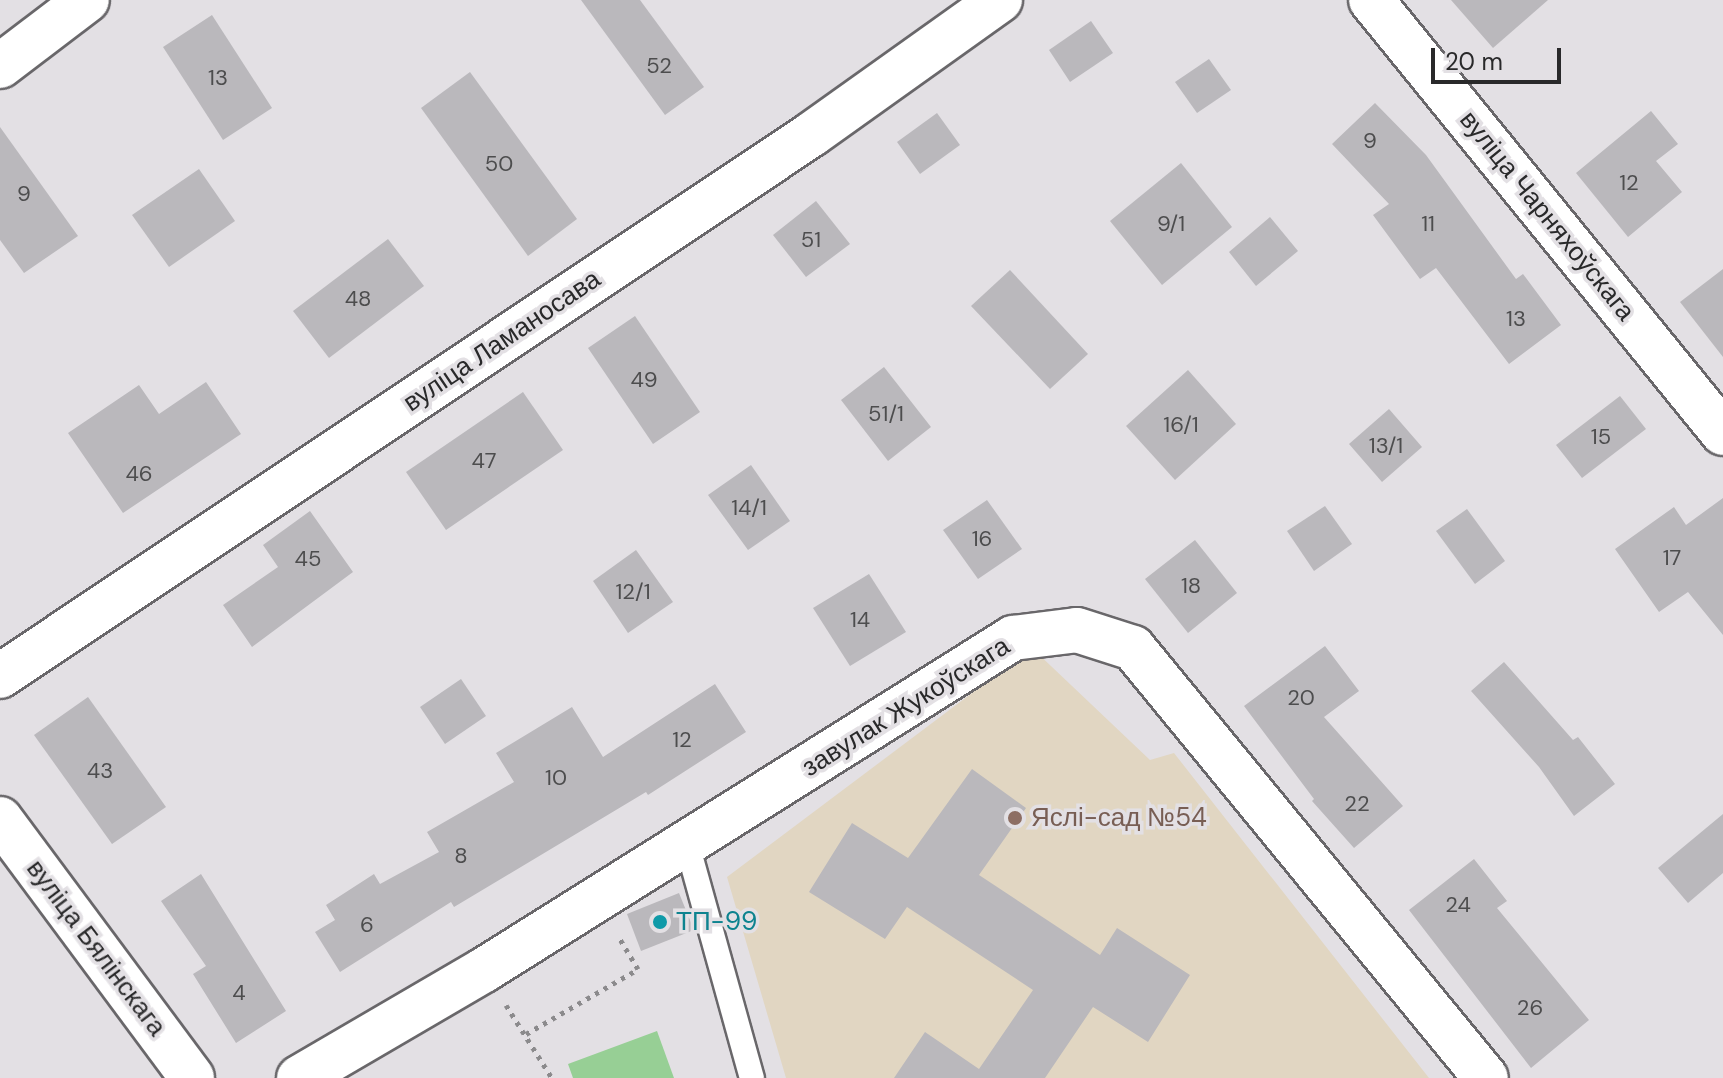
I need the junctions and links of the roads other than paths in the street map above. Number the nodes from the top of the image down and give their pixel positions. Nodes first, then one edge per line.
1 (87, 0) edge
2 (1000, 0) edge
3 (1371, 0) edge
4 (0, 66) edge
5 (1723, 433) edge
6 (0, 676) edge
7 (0, 819) edge
8 (687, 844) junction
9 (192, 1078) edge
10 (299, 1078) edge
11 (752, 1078) edge
12 (1486, 1078) edge

1 - 4 street
2 - 6 street, вуліца Ламаносава
3 - 5 street, вуліца Чарняхоўскага
7 - 9 street, вуліца Бялінскага
8 - 10 street, завулак Жукоўскага
8 - 11 lane
8 - 12 street, завулак Жукоўскага

